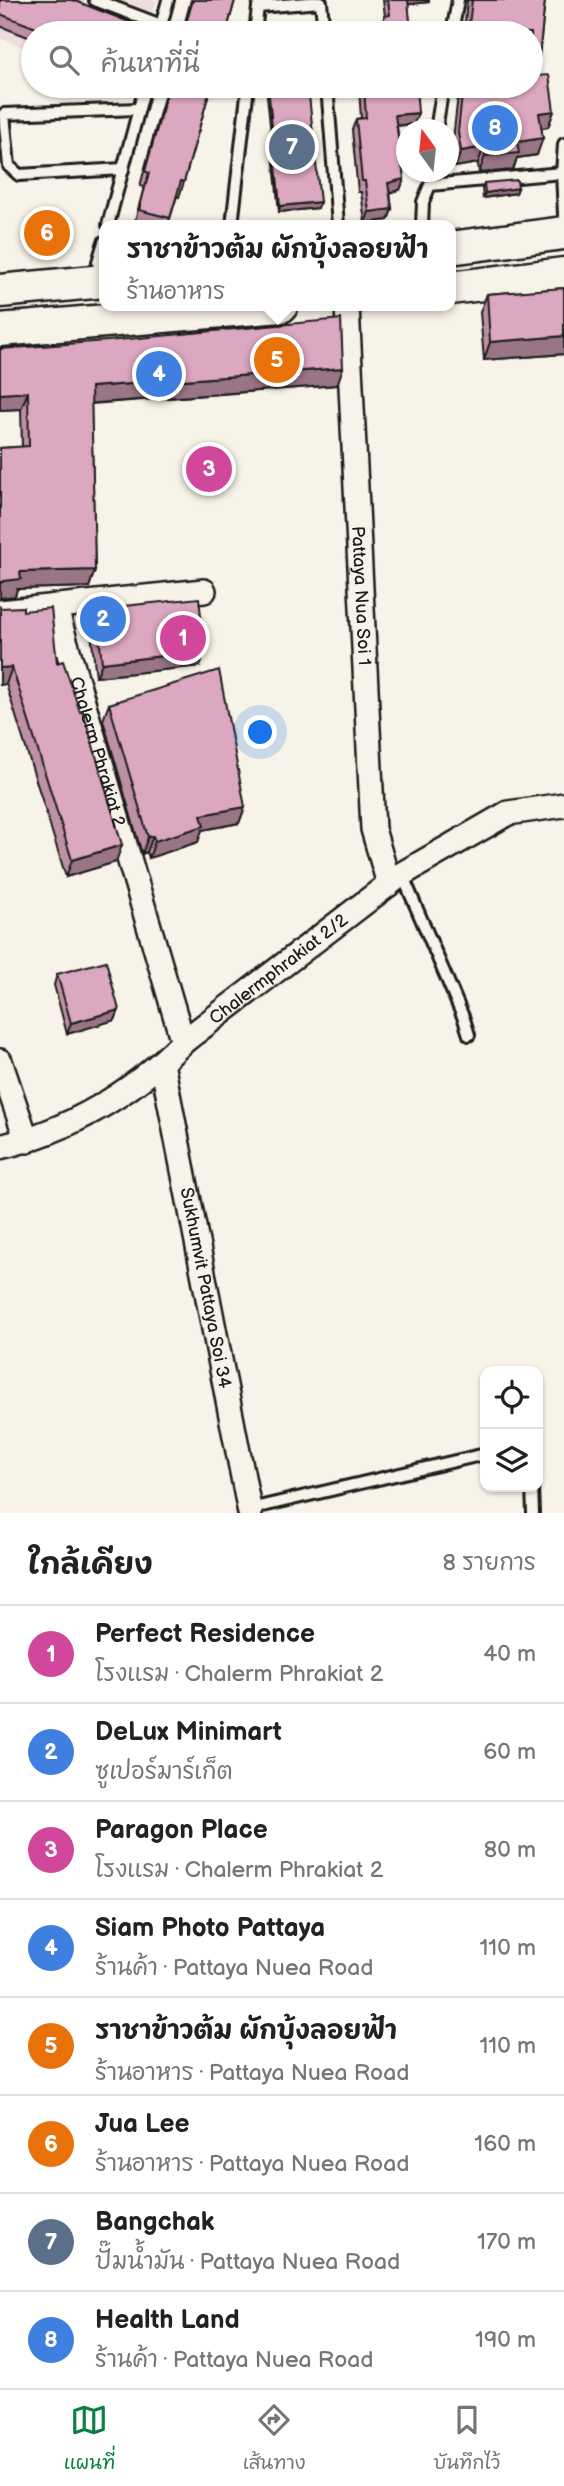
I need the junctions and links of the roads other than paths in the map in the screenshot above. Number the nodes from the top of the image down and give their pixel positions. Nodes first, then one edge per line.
1 (94, 0) edge
2 (169, 0) edge
3 (458, 0) edge
4 (142, 21) edge
5 (162, 21) edge
6 (256, 21) edge
7 (323, 21) edge
8 (454, 21) edge
9 (141, 98) edge
10 (247, 98) edge
11 (328, 98) edge
12 (441, 98) edge
13 (138, 108) junction
14 (2, 113) edge
15 (438, 119) edge
16 (564, 144) edge
17 (123, 169) junction
18 (562, 173) junction
19 (430, 182) edge
20 (430, 185) junction
21 (564, 214) edge
22 (109, 220) edge
23 (233, 220) edge
24 (338, 220) edge
25 (422, 220) edge
26 (564, 233) edge
27 (456, 247) edge
28 (564, 275) edge
29 (99, 282) edge
30 (456, 287) edge
31 (0, 291) edge
32 (222, 311) edge
33 (347, 311) edge
34 (0, 330) edge
35 (204, 591) dead end
36 (55, 606) junction
37 (0, 612) edge
38 (564, 805) edge
39 (395, 879) junction
40 (469, 1035) dead end
41 (183, 1042) junction
42 (0, 1061) edge
43 (162, 1063) junction
44 (27, 1141) junction
45 (0, 1147) edge
46 (480, 1455) edge
47 (532, 1492) edge
48 (250, 1511) edge
49 (533, 1513) edge

1 - 4 lane
2 - 5 lane
3 - 8 lane
6 - 7 lane
9 - 13 lane
10 - 23 lane
11 - 24 lane
12 - 15 lane
13 - 14 lane
13 - 17 lane
14 - 17 lane
16 - 18 lane
17 - 22 lane
18 - 20 lane
18 - 21 lane
19 - 20 lane
20 - 25 lane
26 - 27 main road
28 - 30 main road
29 - 31 main road
32 - 34 main road
33 - 39 street, Pattaya Nua Soi 1
35 - 36 street
36 - 37 street
36 - 41 street, Chalerm Phrakiat 2
38 - 39 street, Chalermphrakiat 2/2
39 - 40 lane
39 - 41 street, Chalermphrakiat 2/2
41 - 43 street, Chalermphrakiat 2/2
42 - 44 street
43 - 44 street, Chalermphrakiat 2/2
43 - 48 street, Sukhumvit Pattaya Soi 34
44 - 45 street, Chalermphrakiat 2/2
46 - 48 lane
47 - 49 lane

